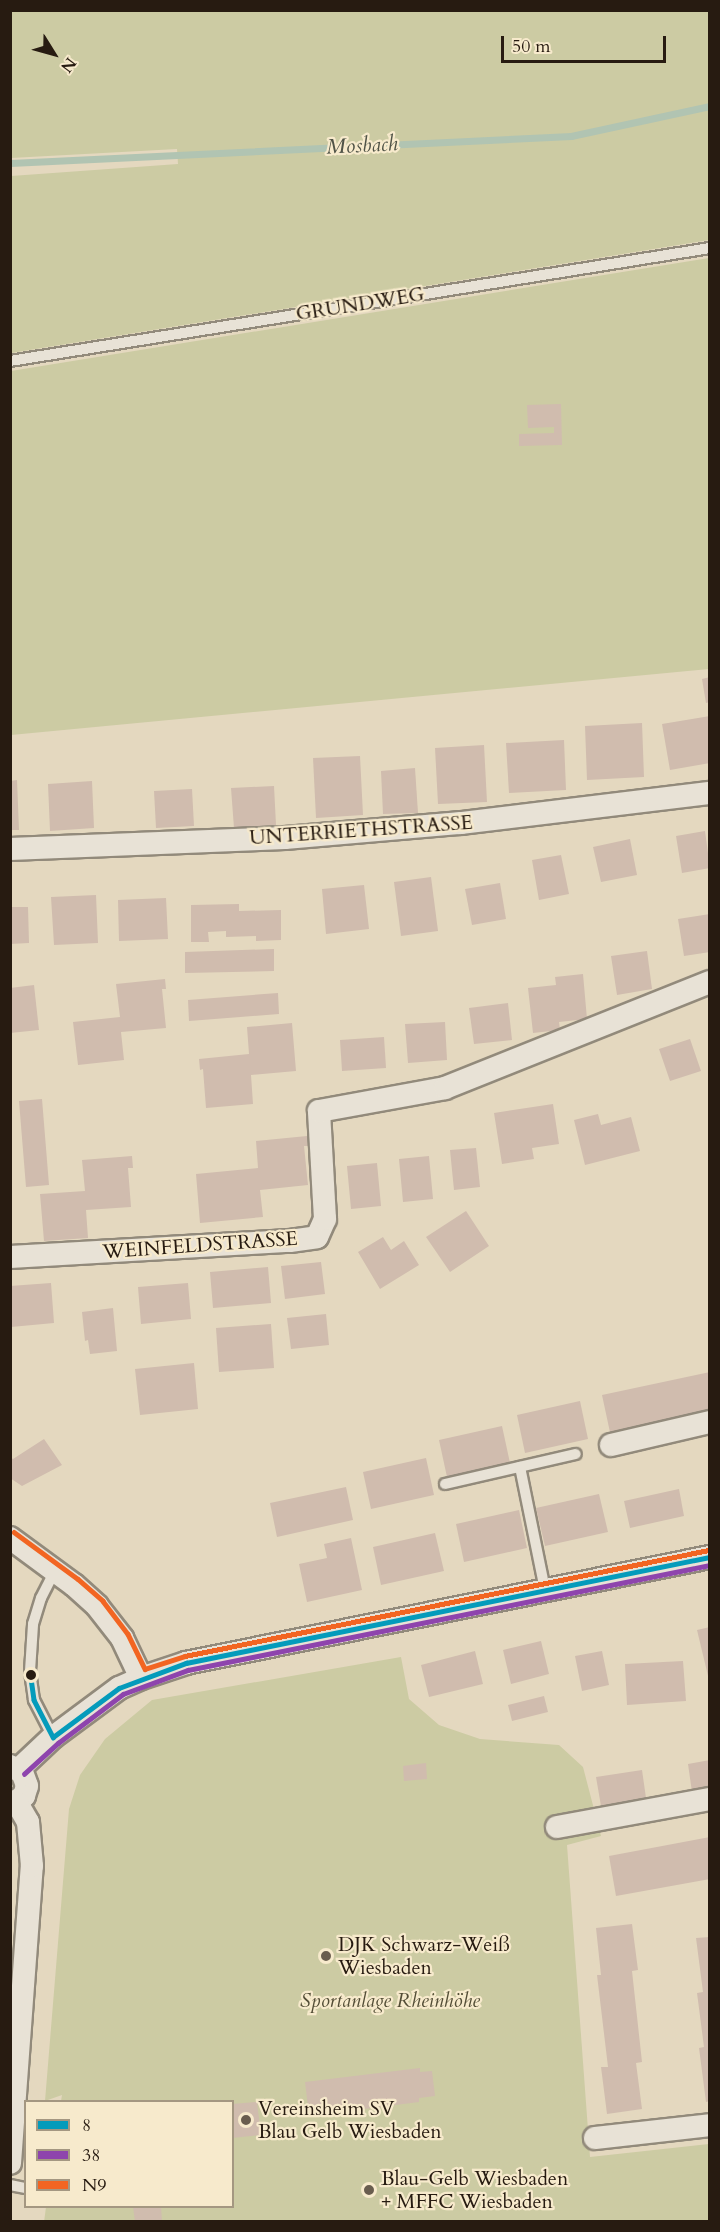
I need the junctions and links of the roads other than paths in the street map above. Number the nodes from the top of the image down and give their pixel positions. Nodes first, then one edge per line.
1 (710, 248) edge
2 (10, 361) edge
3 (710, 794) edge
4 (10, 849) edge
5 (710, 982) edge
6 (10, 1257) edge
7 (710, 1422) edge
8 (612, 1445) dead end
9 (576, 1454) dead end
10 (520, 1467) junction
11 (445, 1484) dead end
12 (10, 1538) edge
13 (710, 1557) edge
14 (55, 1571) junction
15 (545, 1590) junction
16 (141, 1677) junction
17 (53, 1737) junction
18 (15, 1767) edge
19 (710, 1799) edge
20 (14, 1804) edge
21 (556, 1827) dead end
22 (14, 2084) edge
23 (710, 2125) edge
24 (595, 2138) dead end
25 (10, 2163) edge

1 - 2 lane, GRUNDWEG
3 - 4 street, UNTERRIETHSTRASSE
5 - 6 street, WEINFELDSTRASSE
7 - 8 street
9 - 10 lane
10 - 11 lane
10 - 15 lane
12 - 14 street
13 - 15 street
14 - 16 street
14 - 17 lane
15 - 16 street
16 - 17 street
17 - 18 street
18 - 20 street
19 - 21 street
20 - 22 street
22 - 25 street
23 - 24 street

